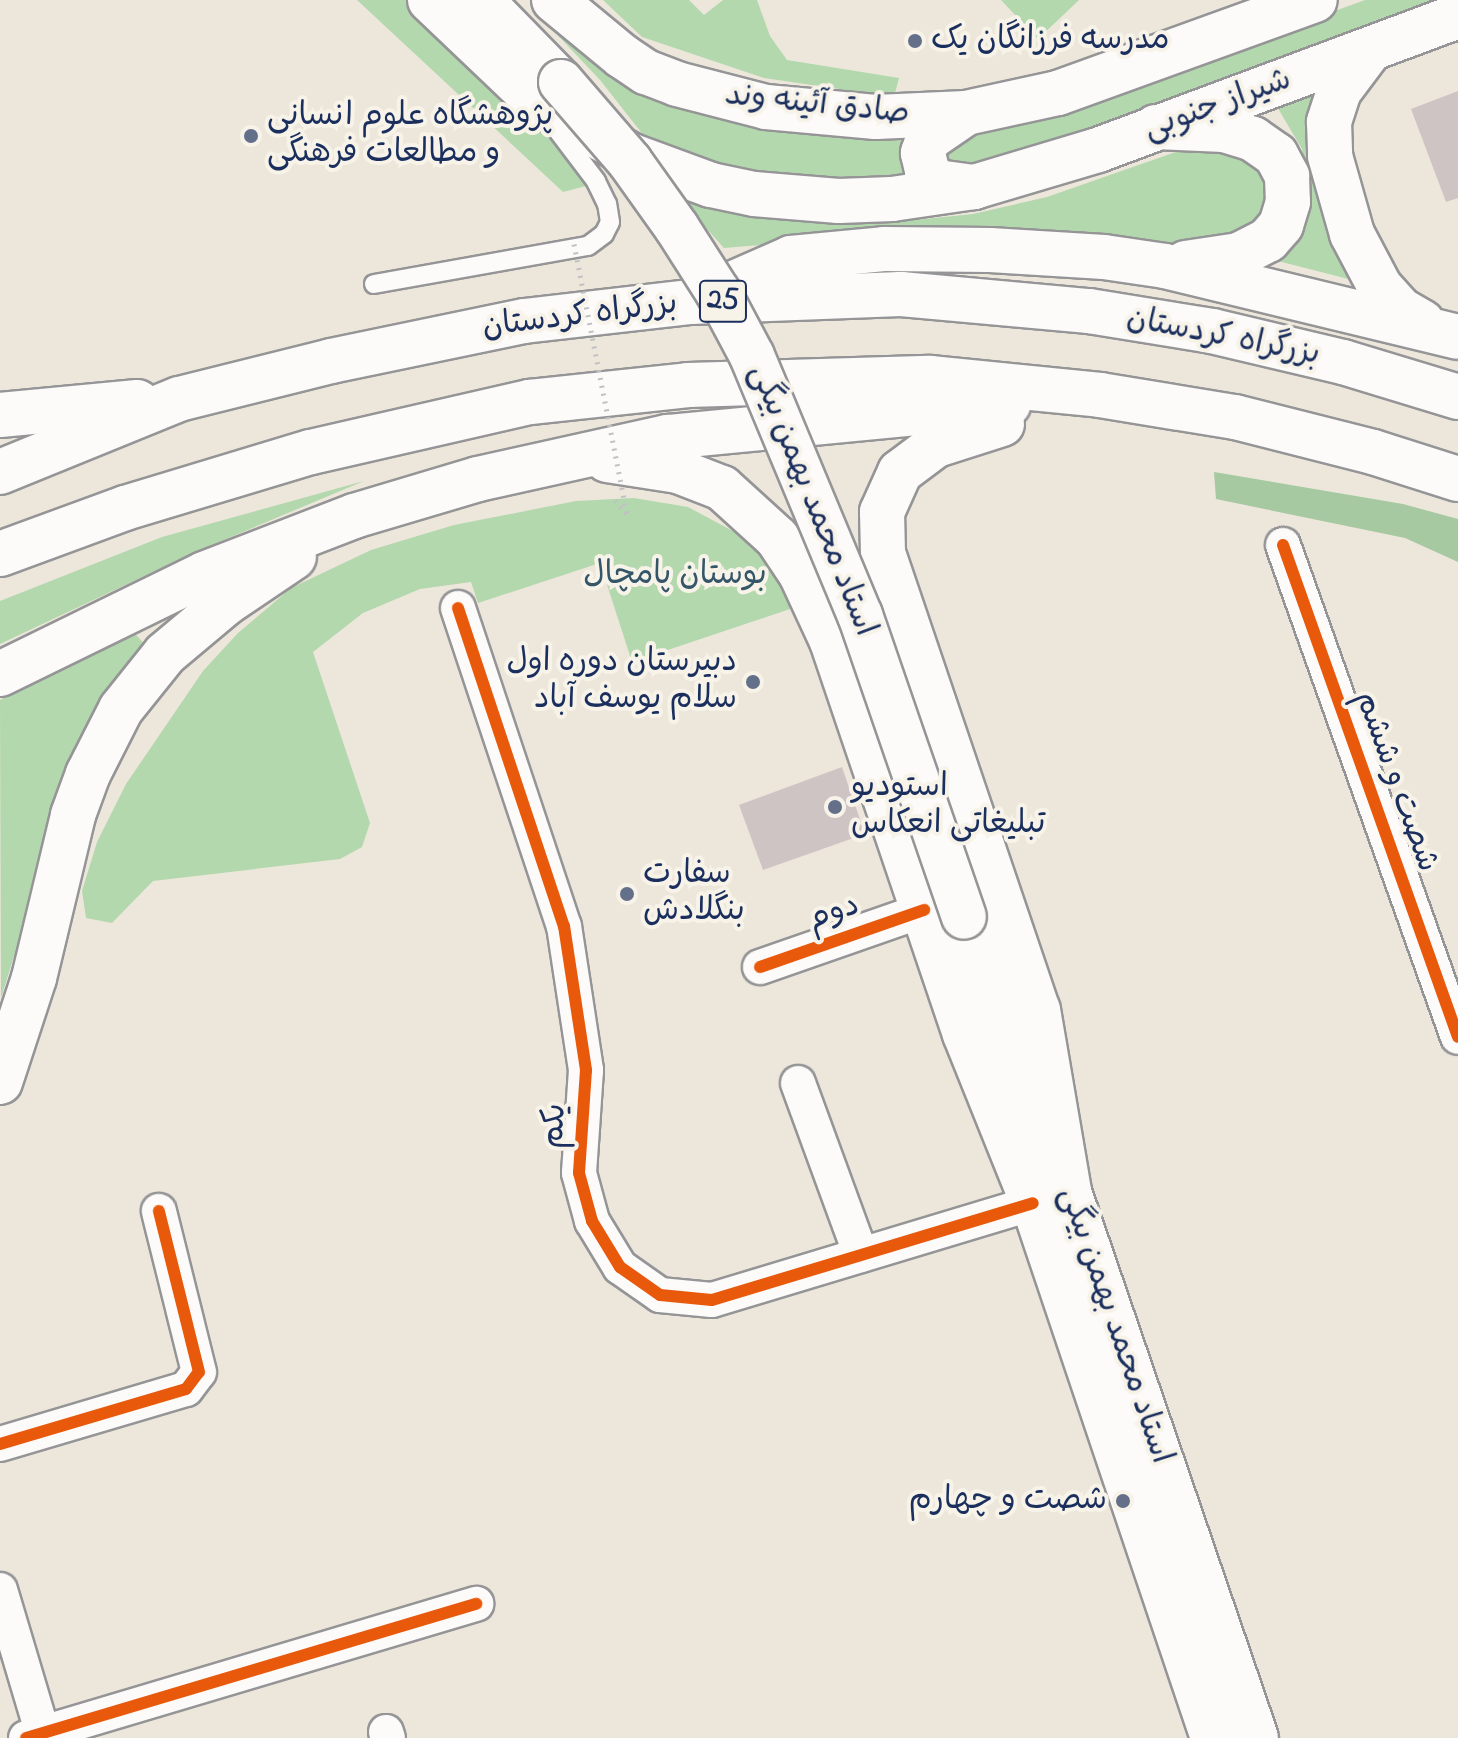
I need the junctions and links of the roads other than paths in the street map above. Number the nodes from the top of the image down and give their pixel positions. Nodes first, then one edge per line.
1 (430, 0) edge
2 (481, 0) edge
3 (554, 0) edge
4 (1315, 0) edge
5 (1458, 16) edge
6 (1369, 51) junction
7 (549, 92) junction
8 (966, 113) junction
9 (1156, 127) junction
10 (974, 187) junction
11 (1165, 266) junction
12 (374, 284) dead end
13 (691, 302) junction
14 (1444, 333) edge
15 (1100, 395) junction
16 (1458, 397) edge
17 (179, 399) junction
18 (0, 415) edge
19 (577, 456) junction
20 (0, 472) edge
21 (1458, 479) edge
22 (354, 516) junction
23 (1283, 545) dead end
24 (883, 553) junction
25 (0, 554) edge
26 (801, 574) junction
27 (458, 608) dead end
28 (0, 674) edge
29 (944, 913) junction
30 (760, 967) dead end
31 (1458, 1037) edge
32 (0, 1082) edge
33 (798, 1083) dead end
34 (1051, 1198) junction
35 (159, 1211) dead end
36 (861, 1255) junction
37 (0, 1444) edge
38 (0, 1590) edge
39 (476, 1604) dead end
40 (34, 1736) edge
41 (1213, 1738) edge
42 (1256, 1738) edge

1 - 7 main road
2 - 7 main road
3 - 8 main road, صادق آئینه وند
4 - 8 main road, شیراز جنوبی
5 - 6 main road, شیراز جنوبی
6 - 9 main road, شیراز جنوبی
6 - 14 main road
7 - 10 main road, شیراز جنوبی
7 - 12 lane
7 - 29 main road, استاد محمد بهمن بیگی, bridge
8 - 10 main road
9 - 10 main road, شیراز جنوبی
9 - 11 main road
11 - 13 main road
11 - 14 main road
13 - 16 main road, بزرگراه کردستان / 25
13 - 17 main road, بزرگراه کردستان / 25
15 - 19 main road
15 - 21 main road
15 - 24 main road
15 - 25 main road
17 - 18 main road
17 - 20 main road, بزرگراه کردستان / 25
19 - 22 main road
19 - 26 main road
22 - 28 main road
22 - 32 main road
23 - 31 street, شصت و ششم
24 - 26 main road
24 - 34 main road
26 - 29 main road
27 - 36 street, یکم
29 - 30 street, دوم
29 - 34 main road, استاد محمد بهمن بیگی
33 - 36 street
34 - 36 street, یکم
34 - 41 main road, استاد محمد بهمن بیگی
34 - 42 main road, استاد محمد بهمن بیگی
35 - 37 street
38 - 40 street
39 - 40 street

